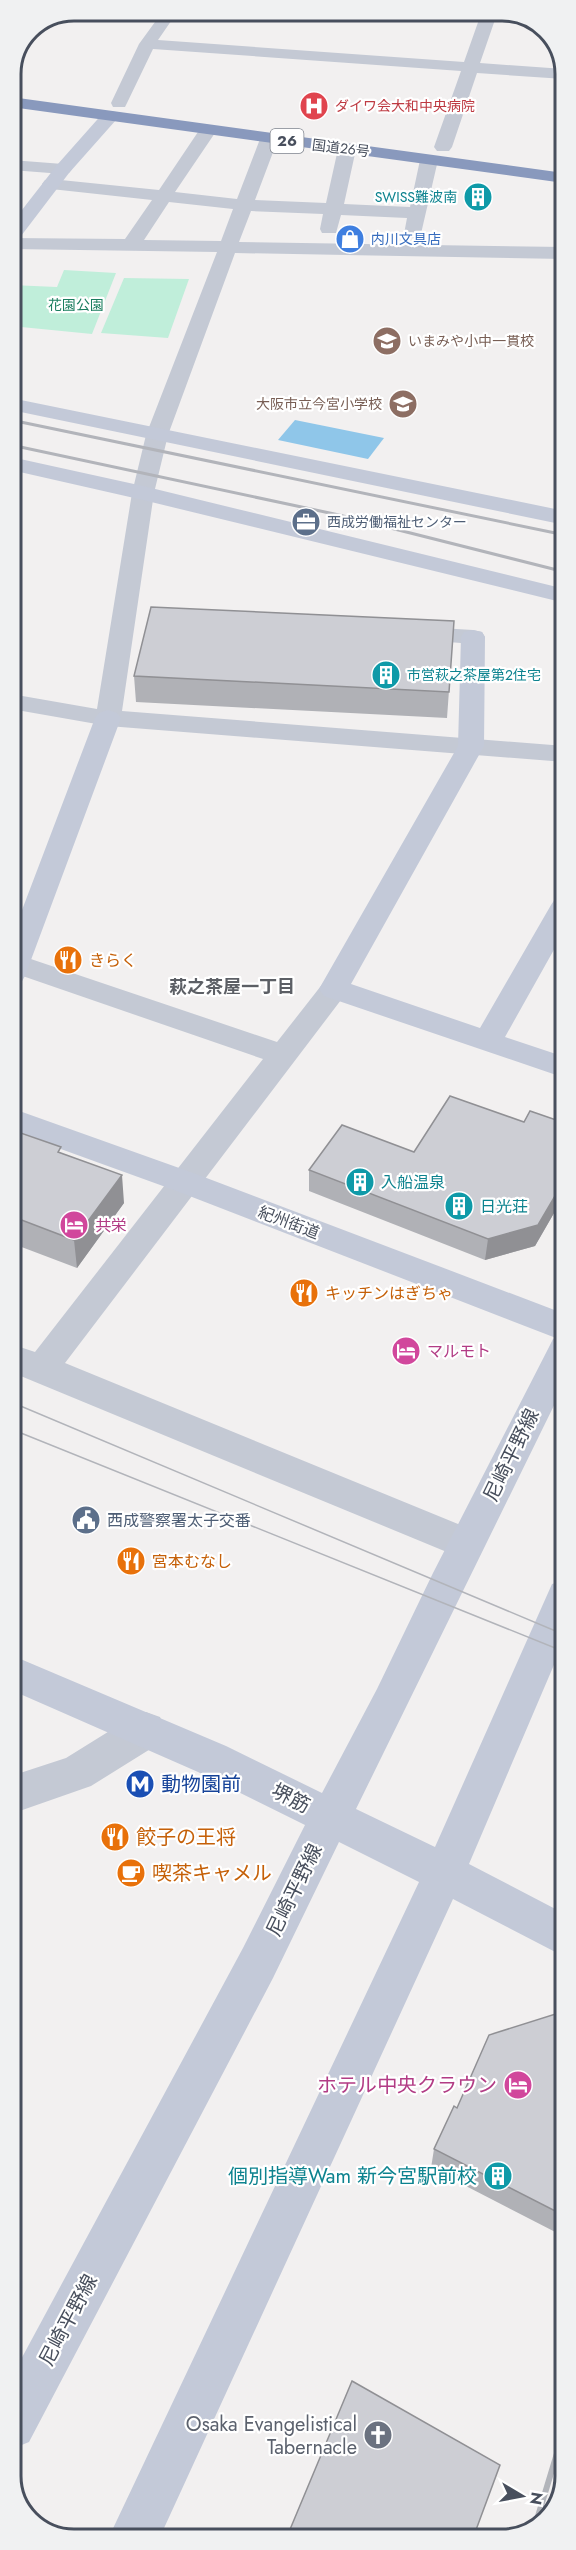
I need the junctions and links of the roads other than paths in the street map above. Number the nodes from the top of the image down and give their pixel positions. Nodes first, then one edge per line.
1 (163, 21) edge
2 (486, 21) edge
3 (147, 44) junction
4 (470, 67) junction
5 (555, 73) edge
6 (21, 91) edge
7 (21, 103) edge
8 (115, 109) junction
9 (208, 130) junction
10 (269, 139) junction
11 (443, 147) junction
12 (347, 149) junction
13 (429, 160) junction
14 (555, 162) edge
15 (21, 166) edge
16 (63, 169) junction
17 (555, 177) edge
18 (51, 184) junction
19 (164, 196) junction
20 (243, 205) junction
21 (333, 208) junction
22 (417, 213) junction
23 (21, 223) edge
24 (21, 243) edge
25 (131, 244) junction
26 (229, 246) junction
27 (324, 248) junction
28 (410, 250) junction
29 (555, 253) edge
30 (21, 406) edge
31 (157, 435) junction
32 (21, 466) edge
33 (143, 492) junction
34 (555, 516) edge
35 (555, 594) edge
36 (380, 632) edge
37 (21, 704) edge
38 (108, 718) junction
39 (471, 746) junction
40 (555, 753) edge
41 (555, 923) edge
42 (21, 949) edge
43 (21, 973) edge
44 (334, 989) junction
45 (487, 1042) junction
46 (283, 1055) junction
47 (555, 1065) edge
48 (21, 1123) edge
49 (185, 1182) junction
50 (555, 1324) edge
51 (26, 1363) edge
52 (555, 1369) edge
53 (467, 1544) junction
54 (555, 1619) edge
55 (21, 1676) edge
56 (146, 1730) junction
57 (21, 1792) edge
58 (330, 1818) junction
59 (444, 1873) junction
60 (555, 1931) edge
61 (21, 2408) edge
62 (139, 2529) edge

1 - 3 street
2 - 4 street
3 - 4 street
3 - 8 street
4 - 5 street
4 - 11 street
6 - 8 highway, 国道26号 / 26
7 - 8 highway, 国道26号 / 26
8 - 9 highway, 国道26号 / 26
8 - 11 highway, 国道26号 / 26
8 - 16 street
9 - 10 highway, 国道26号 / 26
9 - 19 street
10 - 12 highway, 国道26号 / 26
10 - 20 street
11 - 14 highway, 国道26号 / 26
12 - 13 highway, 国道26号 / 26
12 - 21 street
13 - 17 highway, 国道26号 / 26
13 - 22 street
15 - 16 street
16 - 18 street
18 - 19 street
18 - 23 street
19 - 20 street
19 - 25 street
20 - 21 street
20 - 26 street
21 - 22 street
21 - 27 street
22 - 28 street
24 - 25 street
25 - 26 street
26 - 27 street
26 - 31 street
27 - 28 street
28 - 29 street
30 - 31 street
31 - 33 street
31 - 34 street
32 - 33 street
33 - 35 street
33 - 38 street
36 - 39 street
37 - 38 street
38 - 39 street
38 - 42 street
39 - 40 street
39 - 44 street
41 - 45 street
43 - 46 street
44 - 45 street
44 - 46 street
45 - 47 street
46 - 49 street
48 - 49 street, 紀州街道
49 - 50 street, 紀州街道
49 - 51 street
51 - 53 street
52 - 53 street, 尼崎平野線
53 - 58 street, 尼崎平野線
54 - 59 street
55 - 56 street, 堺筋
56 - 57 street
56 - 58 street, 堺筋
58 - 59 street, 堺筋
58 - 61 street, 尼崎平野線
59 - 60 street, 堺筋
59 - 62 street

